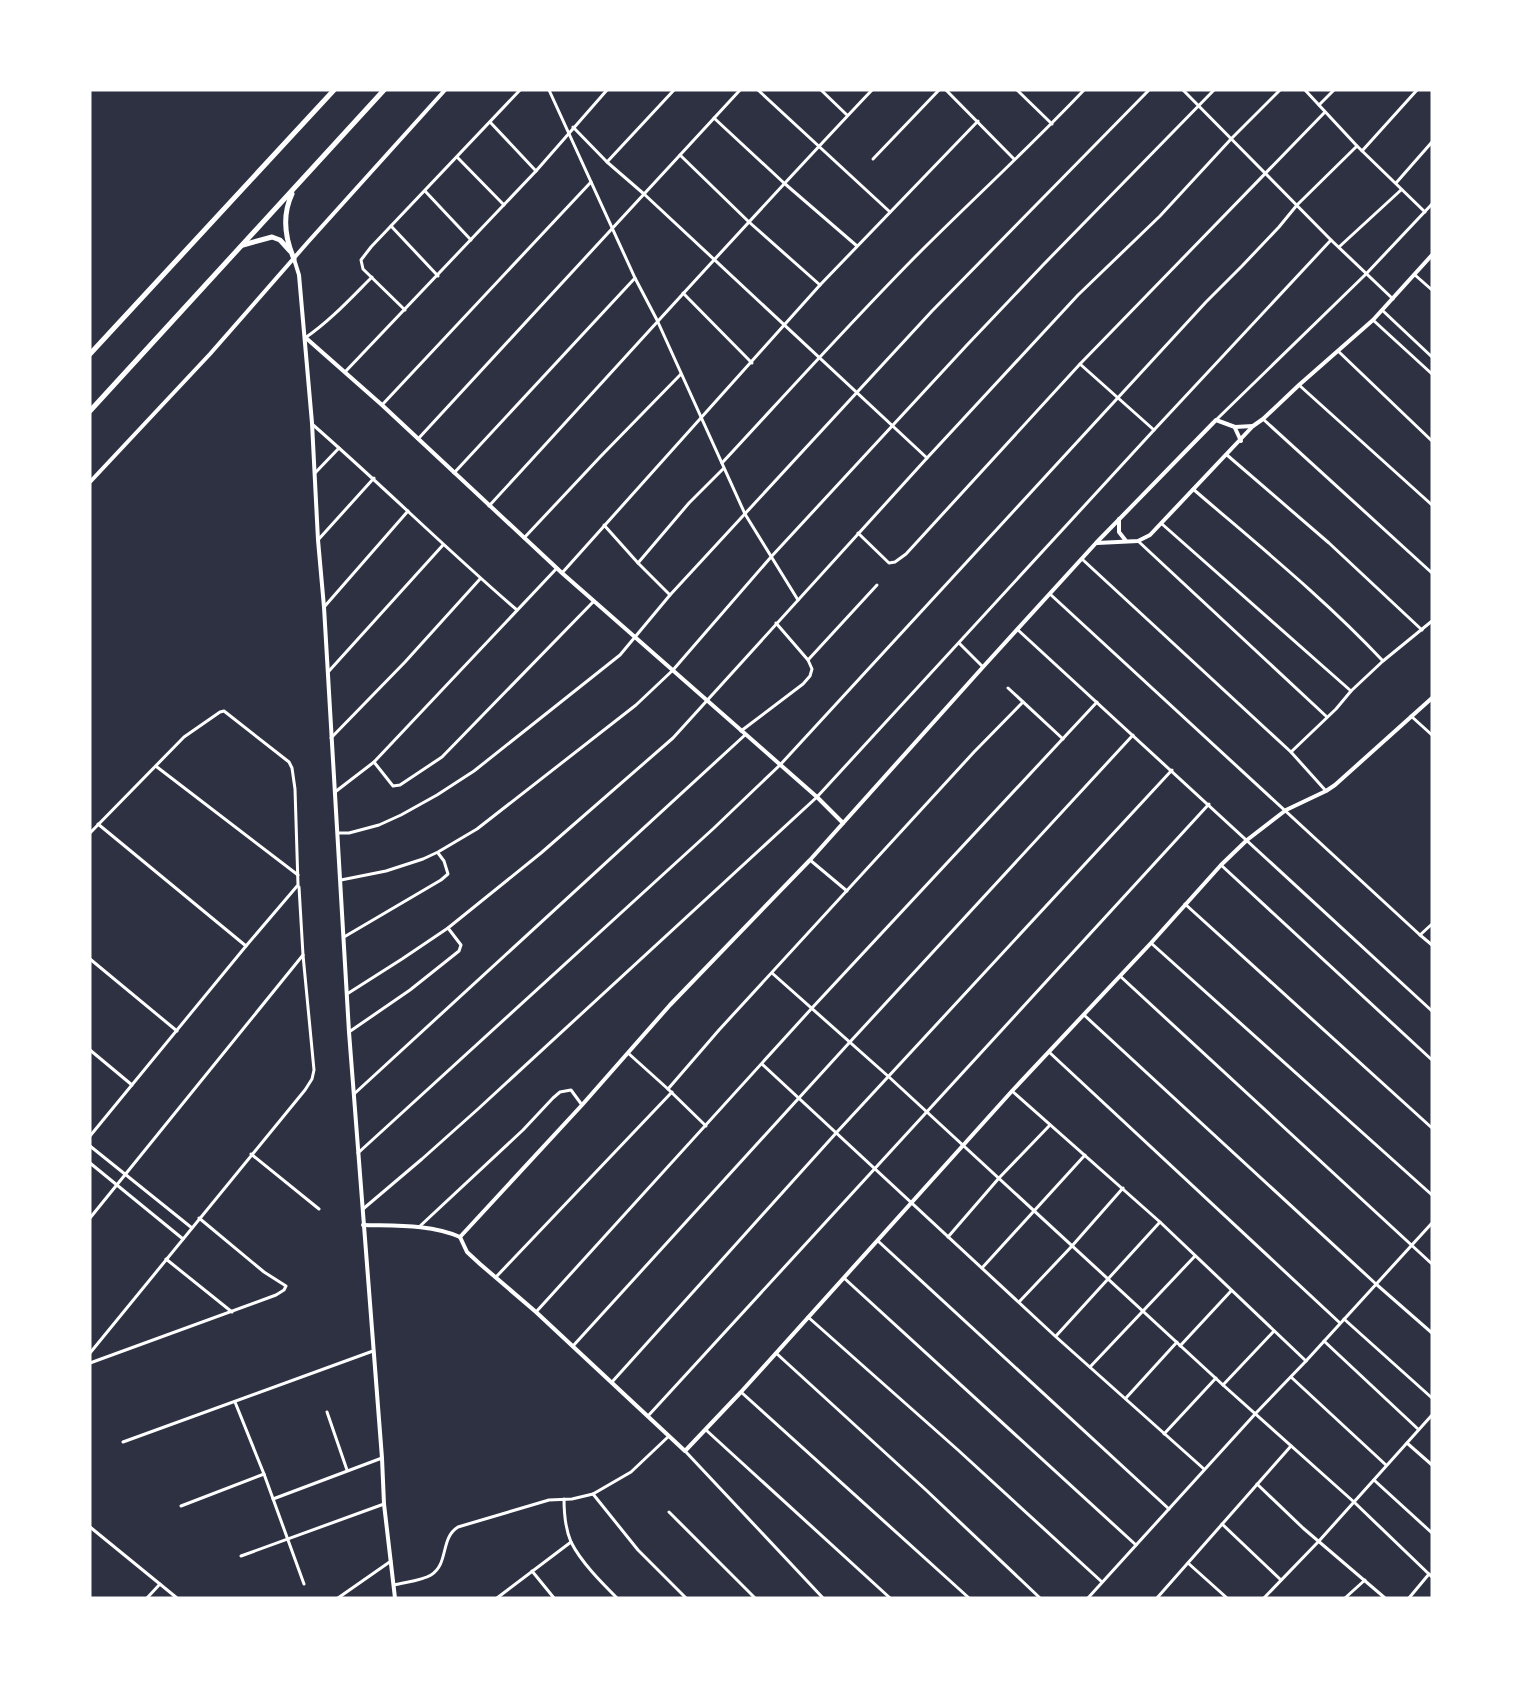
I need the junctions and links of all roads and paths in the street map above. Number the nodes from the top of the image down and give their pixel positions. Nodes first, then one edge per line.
1 (334, 90) edge
2 (384, 90) edge
3 (445, 90) edge
4 (520, 90) edge
5 (549, 90) edge
6 (608, 90) edge
7 (674, 90) edge
8 (740, 90) edge
9 (758, 90) edge
10 (821, 90) edge
11 (939, 90) edge
12 (946, 90) edge
13 (1017, 90) edge
14 (1084, 90) edge
15 (1149, 90) edge
16 (1183, 90) edge
17 (1214, 90) edge
18 (1280, 90) edge
19 (1305, 90) edge
20 (1334, 90) edge
21 (1417, 90) edge
22 (870, 91) edge
23 (1200, 105) junction
24 (1319, 105) junction
25 (1325, 112) junction
26 (847, 115) junction
27 (714, 118) junction
28 (978, 121) junction
29 (490, 122) junction
30 (1052, 124) junction
31 (573, 127) junction
32 (570, 133) junction
33 (1231, 139) junction
34 (1432, 142) edge
35 (1357, 146) junction
36 (818, 147) junction
37 (1362, 151) junction
38 (680, 155) junction
39 (457, 157) junction
40 (873, 159) dead end
41 (1014, 159) junction
42 (607, 162) junction
43 (536, 171) junction
44 (1266, 173) junction
45 (591, 182) junction
46 (784, 183) junction
47 (1395, 183) junction
48 (293, 190) junction
49 (425, 190) junction
50 (1402, 190) junction
51 (644, 194) junction
52 (1432, 204) edge
53 (504, 205) junction
54 (1297, 205) junction
55 (890, 212) junction
56 (1425, 212) junction
57 (749, 222) junction
58 (391, 226) junction
59 (613, 228) junction
60 (471, 240) junction
61 (1331, 240) junction
62 (241, 246) junction
63 (857, 246) junction
64 (1339, 248) junction
65 (290, 251) junction
66 (1432, 255) edge
67 (294, 259) junction
68 (715, 260) junction
69 (1366, 274) junction
70 (1416, 275) junction
71 (438, 276) junction
72 (372, 277) junction
73 (635, 278) junction
74 (820, 285) junction
75 (1432, 290) edge
76 (683, 293) junction
77 (1393, 299) junction
78 (405, 310) junction
79 (1382, 310) junction
80 (657, 320) junction
81 (1373, 320) junction
82 (784, 326) junction
83 (305, 338) junction
84 (1337, 350) junction
85 (90, 354) edge
86 (1432, 357) edge
87 (819, 358) junction
88 (752, 363) junction
89 (1080, 364) junction
90 (345, 372) junction
91 (681, 374) junction
92 (1432, 374) edge
93 (1299, 385) junction
94 (856, 392) junction
95 (1117, 397) junction
96 (382, 405) junction
97 (90, 411) edge
98 (700, 417) junction
99 (1263, 419) junction
100 (1216, 420) junction
101 (312, 423) junction
102 (893, 425) junction
103 (1253, 426) junction
104 (1234, 428) junction
105 (1154, 430) junction
106 (418, 439) junction
107 (1241, 441) junction
108 (1432, 441) edge
109 (339, 448) junction
110 (1227, 455) junction
111 (927, 458) junction
112 (721, 464) junction
113 (723, 468) junction
114 (315, 473) junction
115 (454, 473) junction
116 (374, 478) junction
117 (90, 482) edge
118 (1193, 489) junction
119 (489, 506) junction
120 (1432, 506) edge
121 (408, 511) junction
122 (745, 514) junction
123 (1120, 518) junction
124 (1162, 524) junction
125 (604, 525) junction
126 (858, 533) junction
127 (524, 538) junction
128 (318, 540) junction
129 (1138, 541) junction
130 (1126, 542) junction
131 (1096, 543) junction
132 (444, 544) junction
133 (771, 557) junction
134 (1082, 559) junction
135 (638, 563) junction
136 (556, 568) junction
137 (562, 573) junction
138 (1432, 573) edge
139 (480, 579) junction
140 (877, 585) dead end
141 (1050, 594) junction
142 (670, 596) junction
143 (798, 600) junction
144 (594, 601) junction
145 (324, 607) junction
146 (517, 610) junction
147 (1432, 621) edge
148 (776, 623) junction
149 (1018, 630) junction
150 (1422, 630) junction
151 (636, 636) junction
152 (959, 643) junction
153 (808, 660) junction
154 (1383, 661) junction
155 (983, 667) junction
156 (673, 670) junction
157 (328, 672) junction
158 (1008, 688) dead end
159 (1351, 691) junction
160 (1432, 698) edge
161 (708, 701) junction
162 (1023, 702) junction
163 (1097, 702) junction
164 (1411, 716) junction
165 (1327, 717) junction
166 (743, 733) junction
167 (1133, 735) junction
168 (1432, 735) edge
169 (332, 738) junction
170 (1063, 739) junction
171 (1291, 752) junction
172 (374, 762) junction
173 (780, 765) junction
174 (156, 766) junction
175 (1172, 770) junction
176 (1326, 791) junction
177 (336, 792) junction
178 (817, 797) junction
179 (1209, 804) junction
180 (1286, 810) junction
181 (843, 823) junction
182 (98, 824) junction
183 (90, 833) edge
184 (338, 833) junction
185 (1247, 840) junction
186 (438, 852) junction
187 (810, 860) junction
188 (1221, 865) junction
189 (298, 875) junction
190 (341, 880) junction
191 (298, 885) junction
192 (847, 891) junction
193 (1185, 904) junction
194 (1432, 924) edge
195 (448, 928) junction
196 (1420, 935) junction
197 (344, 937) junction
198 (1151, 943) junction
199 (1432, 945) edge
200 (246, 946) junction
201 (303, 955) junction
202 (90, 958) edge
203 (772, 973) junction
204 (1120, 976) junction
205 (347, 994) junction
206 (812, 1008) junction
207 (1432, 1011) edge
208 (1084, 1015) junction
209 (177, 1031) junction
210 (349, 1032) junction
211 (849, 1043) junction
212 (90, 1050) edge
213 (1049, 1052) junction
214 (628, 1053) junction
215 (1432, 1060) edge
216 (762, 1064) junction
217 (889, 1077) junction
218 (132, 1085) junction
219 (670, 1090) junction
220 (1012, 1091) junction
221 (354, 1094) junction
222 (799, 1098) junction
223 (582, 1105) junction
224 (927, 1112) junction
225 (1050, 1125) junction
226 (706, 1126) junction
227 (1432, 1128) edge
228 (837, 1132) junction
229 (90, 1136) edge
230 (90, 1146) edge
231 (964, 1147) junction
232 (358, 1153) junction
233 (251, 1154) junction
234 (1085, 1155) junction
235 (90, 1163) edge
236 (874, 1168) junction
237 (125, 1174) junction
238 (999, 1178) junction
239 (118, 1185) junction
240 (1123, 1188) junction
241 (1432, 1195) edge
242 (912, 1204) junction
243 (320, 1209) dead end
244 (363, 1209) junction
245 (1035, 1211) junction
246 (90, 1218) edge
247 (199, 1218) junction
248 (1160, 1222) junction
249 (1432, 1223) edge
250 (363, 1225) junction
251 (418, 1227) junction
252 (192, 1228) junction
253 (460, 1237) junction
254 (948, 1237) junction
255 (183, 1239) junction
256 (878, 1241) junction
257 (1411, 1245) junction
258 (1072, 1246) junction
259 (1195, 1256) junction
260 (166, 1259) junction
261 (1432, 1264) edge
262 (982, 1268) junction
263 (496, 1277) junction
264 (844, 1278) junction
265 (1107, 1278) junction
266 (1376, 1284) junction
267 (1231, 1291) junction
268 (1019, 1302) junction
269 (1144, 1310) junction
270 (232, 1312) junction
271 (536, 1312) junction
272 (808, 1317) junction
273 (1344, 1319) junction
274 (1340, 1323) junction
275 (1274, 1331) junction
276 (1432, 1333) edge
277 (1055, 1336) junction
278 (1324, 1341) junction
279 (1179, 1344) junction
280 (573, 1346) junction
281 (374, 1351) junction
282 (90, 1353) edge
283 (776, 1353) junction
284 (1306, 1361) junction
285 (90, 1363) edge
286 (1089, 1367) junction
287 (1290, 1377) junction
288 (1216, 1378) junction
289 (612, 1383) junction
290 (1223, 1385) junction
291 (741, 1392) junction
292 (1126, 1398) junction
293 (1432, 1398) edge
294 (235, 1402) junction
295 (327, 1412) dead end
296 (1256, 1413) junction
297 (1432, 1415) edge
298 (648, 1416) junction
299 (1418, 1429) junction
300 (706, 1430) junction
301 (1164, 1434) junction
302 (669, 1436) junction
303 (123, 1442) dead end
304 (1406, 1442) junction
305 (1291, 1446) junction
306 (685, 1451) junction
307 (382, 1458) junction
308 (1386, 1465) junction
309 (1432, 1466) edge
310 (1204, 1469) junction
311 (347, 1470) junction
312 (264, 1474) junction
313 (1374, 1480) junction
314 (1257, 1484) junction
315 (593, 1494) junction
316 (273, 1499) junction
317 (564, 1499) junction
318 (1354, 1502) junction
319 (384, 1504) junction
320 (182, 1506) dead end
321 (1169, 1509) junction
322 (669, 1512) dead end
323 (1222, 1524) junction
324 (90, 1527) edge
325 (1432, 1533) edge
326 (288, 1538) junction
327 (1319, 1541) junction
328 (571, 1542) junction
329 (1136, 1545) junction
330 (241, 1556) dead end
331 (391, 1561) junction
332 (1188, 1563) junction
333 (532, 1571) junction
334 (1431, 1575) edge
335 (1281, 1580) junction
336 (1365, 1580) junction
337 (1102, 1582) junction
338 (160, 1584) junction
339 (304, 1584) dead end
340 (394, 1584) junction
341 (147, 1598) edge
342 (177, 1598) edge
343 (338, 1598) edge
344 (395, 1598) edge
345 (497, 1598) edge
346 (554, 1598) edge
347 (617, 1598) edge
348 (686, 1598) edge
349 (755, 1598) edge
350 (823, 1598) edge
351 (891, 1598) edge
352 (969, 1598) edge
353 (1040, 1598) edge
354 (1088, 1598) edge
355 (1157, 1598) edge
356 (1227, 1598) edge
357 (1264, 1598) edge
358 (1345, 1598) edge
359 (1384, 1598) edge
360 (1409, 1598) edge

1 - 85 main road
2 - 48 main road
3 - 67 street
4 - 29 street
5 - 32 street
6 - 31 street
7 - 42 street
8 - 27 street
9 - 36 street
10 - 26 street
11 - 40 street
12 - 28 street
13 - 30 street
14 - 30 street
15 - 94 street
16 - 23 street
17 - 23 street
18 - 33 street
19 - 24 street
20 - 24 street
21 - 37 street
22 - 26 street
23 - 33 street
23 - 102 street
24 - 25 street
25 - 35 street
25 - 44 street
26 - 36 street
27 - 38 street
27 - 46 street
28 - 41 street
28 - 55 street
29 - 39 street
29 - 43 street
30 - 41 street
31 - 32 street
31 - 42 street
32 - 43 street
32 - 45 street
33 - 44 street
33 - 111 street
34 - 47 street
35 - 37 street
35 - 54 street
36 - 46 street
36 - 55 street
37 - 47 street
38 - 51 street
38 - 57 street
39 - 49 street
39 - 53 street
41 - 87 street
42 - 51 street
43 - 53 street
44 - 54 street
44 - 89 street
45 - 59 street
45 - 96 street
46 - 57 street
46 - 63 street
47 - 50 street
48 - 62 main road
48 - 65 main road
49 - 58 street
49 - 60 street
50 - 56 street
50 - 64 street
51 - 59 street
51 - 68 street
52 - 56 street
53 - 60 street
54 - 61 street
54 - 95 street
55 - 63 street
56 - 69 street
57 - 68 street
57 - 74 street
58 - 71 street
58 - 72 street
59 - 73 street
59 - 106 street
60 - 71 street
61 - 64 street
61 - 105 street
62 - 65 main road
62 - 97 main road
63 - 74 street
64 - 69 street
65 - 67 main road
66 - 70 street
67 - 83 street
67 - 117 street
68 - 76 street
68 - 82 street
69 - 77 street
69 - 100 street
70 - 75 street
70 - 77 street
71 - 78 street
72 - 78 street
72 - 83 street
73 - 80 street
73 - 115 street
74 - 82 street
76 - 80 street
76 - 88 street
77 - 79 street
78 - 90 street
79 - 81 street
79 - 86 street
80 - 91 street
80 - 119 street
81 - 84 street
81 - 92 street
82 - 87 street
82 - 88 street
83 - 90 street
83 - 101 street
84 - 93 street
84 - 108 street
87 - 94 street
87 - 112 street
88 - 98 street
89 - 95 street
89 - 126 street
90 - 96 street
91 - 98 street
91 - 127 street
93 - 99 street
93 - 120 street
94 - 102 street
94 - 122 street
95 - 105 street
95 - 173 street
96 - 106 street
98 - 112 street
98 - 125 street
99 - 103 street
99 - 138 street
100 - 104 street
100 - 123 street
101 - 109 street
101 - 114 street
102 - 111 street
102 - 133 street
103 - 104 street
103 - 107 street
104 - 107 street
105 - 152 street
106 - 115 street
107 - 110 street
109 - 114 street
109 - 116 street
110 - 118 street
110 - 150 street
111 - 126 street
112 - 113 street
113 - 122 street
113 - 135 street
114 - 128 street
115 - 119 street
116 - 121 street
116 - 128 street
118 - 124 street
118 - 154 street
119 - 127 street
121 - 132 street
121 - 145 street
122 - 133 street
122 - 142 street
123 - 130 street
123 - 131 street
124 - 129 street
124 - 159 street
125 - 135 street
125 - 137 street
126 - 143 street
127 - 136 street
128 - 145 street
129 - 130 street
129 - 165 street
130 - 131 street
131 - 134 street
132 - 139 street
132 - 157 street
133 - 143 street
133 - 156 street
134 - 141 street
134 - 171 street
135 - 142 street
136 - 137 street
136 - 146 street
137 - 144 street
139 - 146 street
139 - 169 street
140 - 153 street
141 - 149 street
141 - 180 street
142 - 151 street
143 - 148 street
144 - 151 street
144 - 172 street
145 - 157 street
146 - 172 street
147 - 150 street
148 - 153 street
148 - 161 street
149 - 155 street
149 - 163 street
150 - 154 street
151 - 156 street
151 - 184 street
152 - 155 street
152 - 178 street
153 - 166 street
154 - 159 street
155 - 181 street
156 - 161 street
156 - 186 street
157 - 169 street
158 - 162 street
159 - 165 street
160 - 164 street
161 - 166 street
161 - 195 street
162 - 170 street
162 - 192 street
163 - 167 street
163 - 170 street
164 - 168 street
164 - 176 street
165 - 171 street
166 - 173 street
166 - 221 street
167 - 175 street
167 - 211 street
169 - 177 street
170 - 206 street
171 - 176 street
172 - 177 street
173 - 178 street
173 - 232 street
174 - 182 street
174 - 189 street
174 - 189 street
175 - 179 street
175 - 217 street
176 - 180 street
177 - 184 street
178 - 181 street
178 - 244 street
179 - 185 street
179 - 224 street
180 - 185 street
180 - 196 street
181 - 187 street
182 - 183 street
182 - 200 street
184 - 190 street
185 - 188 street
185 - 207 street
186 - 190 street
186 - 197 street
187 - 192 street
187 - 214 street
188 - 193 street
188 - 215 street
189 - 191 street
190 - 197 street
191 - 200 street
191 - 201 street
192 - 203 street
193 - 198 street
193 - 227 street
194 - 196 street
195 - 205 street
195 - 210 street
196 - 199 street
197 - 205 street
198 - 204 street
198 - 241 street
200 - 209 street
201 - 233 street
201 - 237 street
202 - 209 street
203 - 206 street
203 - 219 street
204 - 208 street
204 - 257 street
205 - 210 street
206 - 211 street
206 - 216 street
208 - 213 street
208 - 266 street
209 - 218 street
210 - 221 street
211 - 217 street
211 - 222 street
212 - 218 street
213 - 220 street
213 - 274 street
214 - 219 street
214 - 223 street
216 - 222 street
216 - 226 street
217 - 224 street
217 - 228 street
218 - 229 street
219 - 226 street
219 - 263 street
220 - 225 street
220 - 231 street
221 - 232 street
222 - 228 street
222 - 280 street
223 - 251 street
223 - 253 street
224 - 231 street
224 - 236 street
225 - 234 street
225 - 238 street
226 - 271 street
228 - 236 street
228 - 289 street
230 - 237 street
231 - 238 street
231 - 242 street
232 - 244 street
233 - 243 street
233 - 247 street
234 - 240 street
234 - 245 street
235 - 239 street
236 - 242 street
236 - 298 street
237 - 239 street
237 - 252 street
238 - 245 street
238 - 254 street
239 - 246 street
239 - 255 street
240 - 248 street
240 - 258 street
242 - 254 street
242 - 256 street
244 - 250 street
245 - 258 street
245 - 262 street
247 - 252 street
247 - 270 street
248 - 259 street
248 - 265 street
249 - 257 street
250 - 251 street
250 - 281 street
251 - 253 street
252 - 255 street
253 - 263 street
254 - 262 street
255 - 260 street
256 - 264 street
256 - 321 street
257 - 261 street
257 - 266 street
258 - 265 street
258 - 268 street
259 - 267 street
259 - 269 street
260 - 270 street
260 - 282 street
262 - 268 street
263 - 271 street
264 - 272 street
264 - 329 street
265 - 269 street
265 - 277 street
266 - 273 street
266 - 276 street
267 - 275 street
267 - 279 street
268 - 277 street
269 - 279 street
269 - 286 street
270 - 285 street
271 - 280 street
272 - 283 street
272 - 337 street
273 - 274 street
273 - 293 street
274 - 278 street
275 - 284 street
275 - 290 street
277 - 286 street
278 - 284 street
278 - 299 street
279 - 288 street
279 - 292 street
280 - 289 street
281 - 294 street
281 - 307 street
283 - 291 street
283 - 353 street
284 - 287 street
286 - 292 street
287 - 296 street
287 - 308 street
288 - 290 street
288 - 301 street
289 - 298 street
290 - 296 street
291 - 300 street
291 - 352 street
292 - 301 street
294 - 303 street
294 - 312 street
295 - 311 street
296 - 305 street
296 - 310 street
297 - 299 street
298 - 302 street
299 - 304 street
300 - 306 street
300 - 351 street
301 - 310 street
302 - 306 street
302 - 315 street
304 - 308 street
304 - 309 street
305 - 314 street
305 - 318 street
306 - 350 street
307 - 311 street
307 - 319 street
308 - 313 street
310 - 321 street
311 - 316 street
312 - 316 street
312 - 320 street
313 - 318 street
313 - 325 street
314 - 323 street
314 - 327 street
315 - 317 street
315 - 348 street
316 - 326 street
317 - 328 street
317 - 340 street
318 - 327 street
318 - 334 street
319 - 326 street
319 - 331 street
321 - 329 street
322 - 349 street
323 - 332 street
323 - 335 street
324 - 338 street
326 - 330 street
326 - 339 street
327 - 335 street
327 - 336 street
328 - 333 street
328 - 347 street
329 - 337 street
331 - 340 street
331 - 343 street
332 - 355 street
332 - 356 street
333 - 345 street
333 - 346 street
334 - 360 street
335 - 357 street
336 - 358 street
336 - 359 street
337 - 354 street
338 - 341 street
338 - 342 street
340 - 344 street

